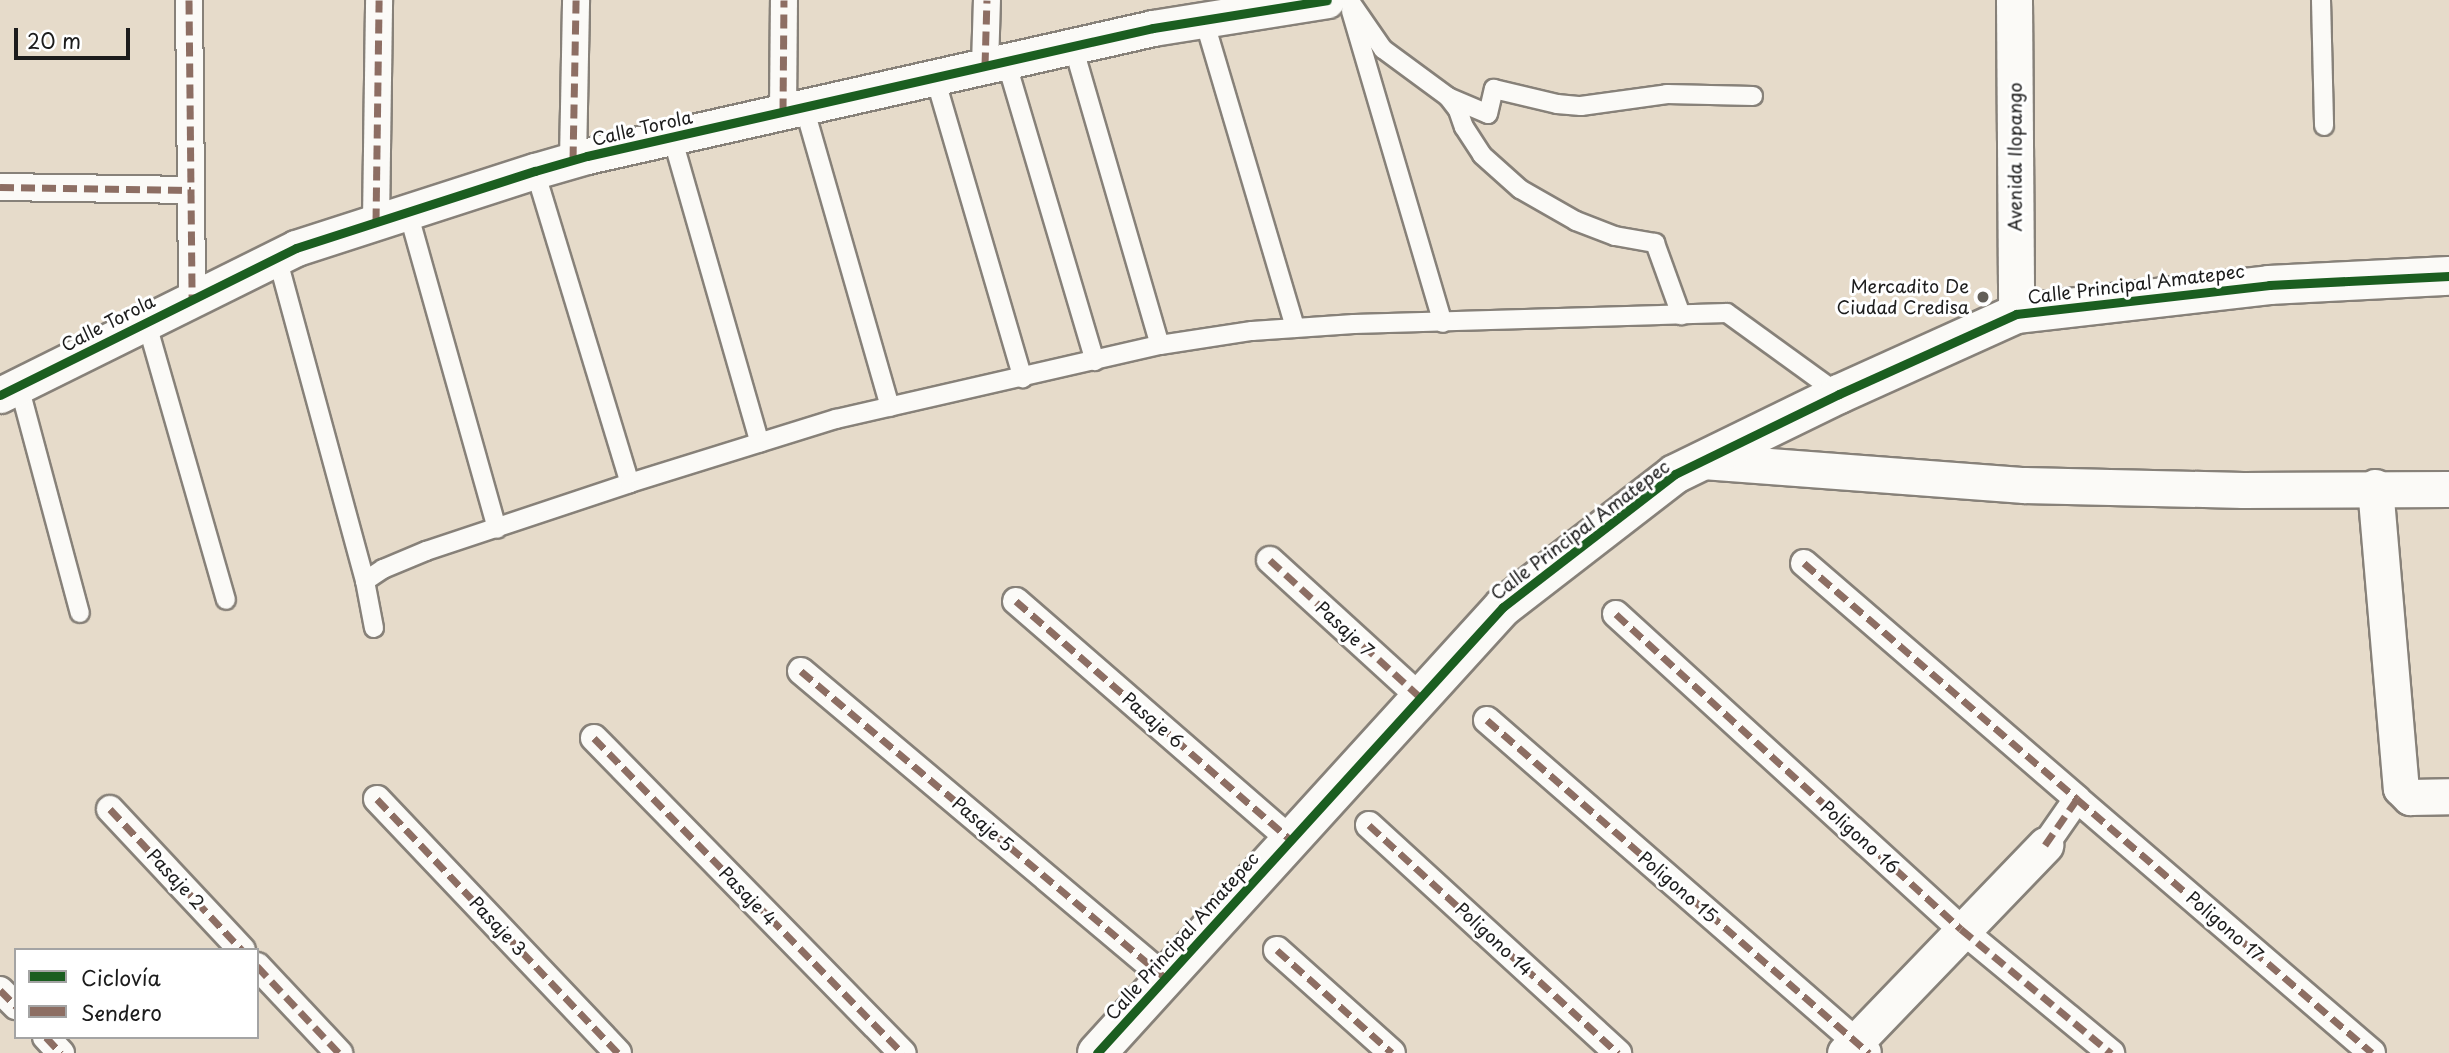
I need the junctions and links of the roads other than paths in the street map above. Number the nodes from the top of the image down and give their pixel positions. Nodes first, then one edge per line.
1 (189, 0) edge
2 (379, 0) edge
3 (576, 0) edge
4 (784, 0) edge
5 (987, 0) edge
6 (1326, 0) edge
7 (1348, 0) edge
8 (2014, 0) edge
9 (2321, 0) edge
10 (1204, 20) junction
11 (1073, 46) junction
12 (996, 64) junction
13 (935, 78) junction
14 (1753, 96) dead end
15 (1448, 97) junction
16 (793, 110) junction
17 (2324, 126) dead end
18 (672, 137) junction
19 (573, 160) junction
20 (534, 171) junction
21 (0, 187) edge
22 (191, 190) junction
23 (392, 217) junction
24 (277, 257) junction
25 (2449, 276) edge
26 (192, 299) junction
27 (2016, 314) junction
28 (1681, 315) junction
29 (146, 321) junction
30 (1443, 323) junction
31 (1296, 328) junction
32 (1160, 345) junction
33 (1095, 360) junction
34 (1023, 378) junction
35 (10, 391) edge
36 (1839, 394) junction
37 (890, 407) junction
38 (760, 443) junction
39 (1703, 461) junction
40 (629, 483) junction
41 (2375, 487) junction
42 (2449, 489) edge
43 (497, 530) junction
44 (1270, 560) dead end
45 (1804, 563) dead end
46 (365, 581) junction
47 (226, 600) dead end
48 (1016, 601) dead end
49 (80, 613) dead end
50 (1616, 614) dead end
51 (374, 628) dead end
52 (801, 671) dead end
53 (1420, 697) junction
54 (1487, 720) dead end
55 (594, 738) dead end
56 (2449, 796) edge
57 (377, 799) dead end
58 (2077, 799) junction
59 (110, 809) dead end
60 (1369, 825) dead end
61 (1290, 839) junction
62 (2045, 845) joint
63 (1961, 929) junction
64 (240, 948) edge
65 (1277, 950) dead end
66 (259, 968) edge
67 (1165, 978) junction
68 (0, 990) edge
69 (14, 1004) edge
70 (48, 1039) edge
71 (1857, 1049) edge
72 (61, 1053) edge
73 (340, 1053) edge
74 (618, 1053) edge
75 (902, 1053) edge
76 (1097, 1053) edge
77 (1392, 1053) edge
78 (1618, 1053) edge
79 (2110, 1053) edge
80 (2372, 1053) edge

1 - 22 street
2 - 23 street
3 - 19 street
4 - 16 street
5 - 12 street
6 - 10 street, Calle Torola
7 - 15 lane
7 - 30 lane
8 - 27 street, Avenida Ilopango
9 - 17 lane
10 - 11 street, Calle Torola
10 - 31 lane
11 - 12 street, Calle Torola
11 - 32 lane
12 - 13 street, Calle Torola
12 - 33 lane
13 - 16 street, Calle Torola
13 - 34 lane
14 - 15 lane
15 - 28 lane
16 - 18 street, Calle Torola
16 - 37 lane
18 - 19 street, Calle Torola
18 - 38 lane
19 - 20 street, Calle Torola
20 - 23 street, Calle Torola
20 - 40 lane
21 - 22 street
22 - 26 street
23 - 24 street, Calle Torola
23 - 43 lane
24 - 26 street, Calle Torola
24 - 46 lane
25 - 27 street, Calle Principal Amatepec
26 - 29 street, Calle Torola
27 - 36 street, Calle Principal Amatepec
28 - 30 lane
28 - 36 lane
29 - 35 street, Calle Torola
29 - 47 lane
30 - 31 lane
31 - 32 lane
32 - 33 lane
33 - 34 lane
34 - 37 lane
35 - 49 lane
36 - 39 street, Calle Principal Amatepec
37 - 38 lane
38 - 40 lane
39 - 41 street
39 - 53 street, Calle Principal Amatepec
40 - 43 lane
41 - 42 street
41 - 56 street
43 - 46 lane
44 - 53 street, Pasaje 7
45 - 58 street, Poligono 17
46 - 51 lane
48 - 61 street, Pasaje 6
50 - 63 street, Poligono 16
52 - 67 street, Pasaje 5
53 - 61 street, Calle Principal Amatepec
54 - 71 street, Poligono 15
55 - 75 street, Pasaje 4
57 - 74 street, Pasaje 3
58 - 62 street
58 - 80 street, Poligono 17
59 - 64 street, Pasaje 2
60 - 78 street, Poligono 14
61 - 67 street, Calle Principal Amatepec
62 - 63 street
63 - 71 street
63 - 79 street, Poligono 16
65 - 77 street
66 - 73 street
67 - 76 street, Calle Principal Amatepec
68 - 69 street
70 - 72 street

